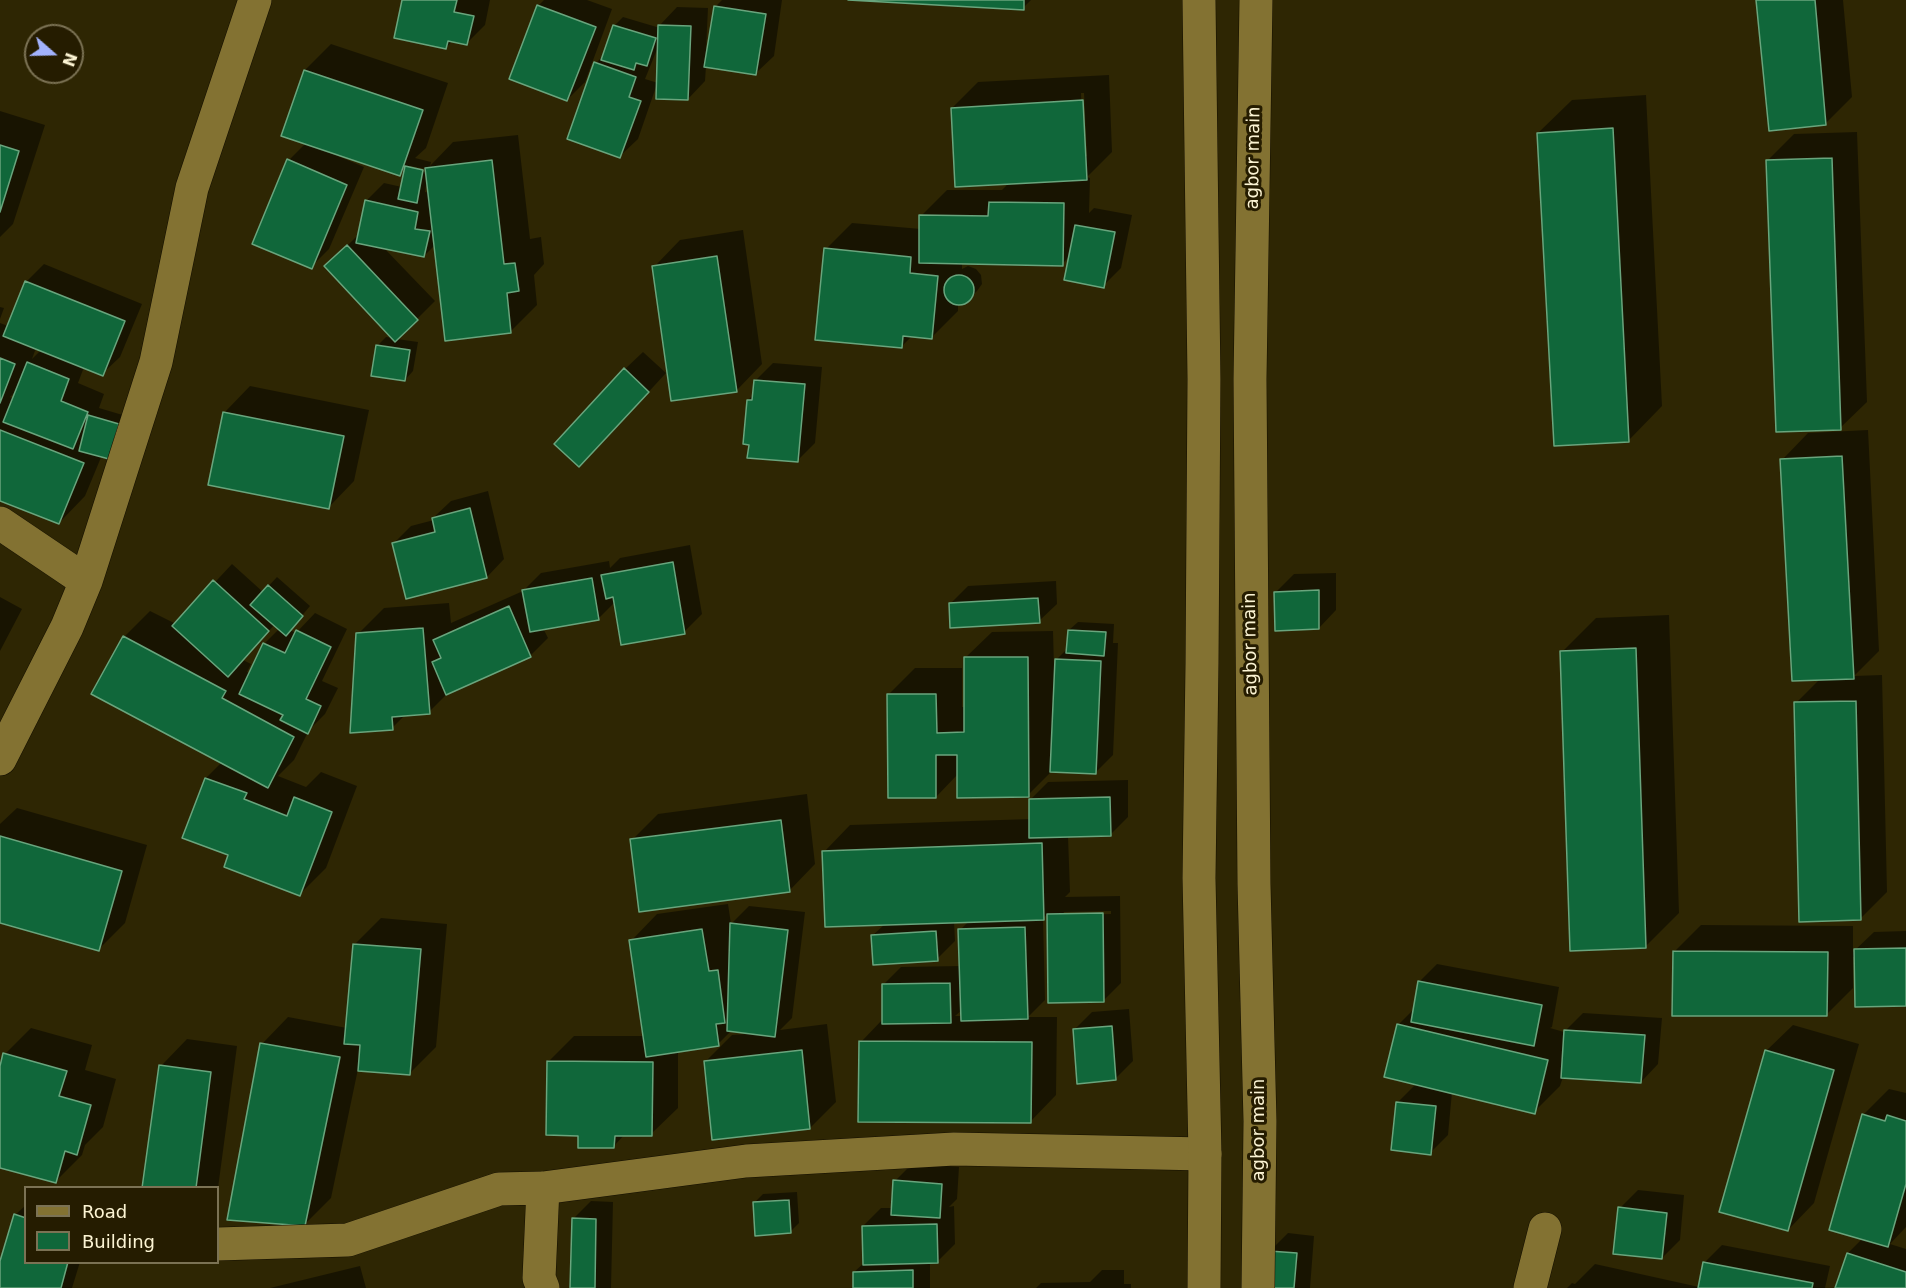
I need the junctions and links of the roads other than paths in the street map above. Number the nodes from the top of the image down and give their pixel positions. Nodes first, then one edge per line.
1 (255, 0) edge
2 (1199, 0) edge
3 (1256, 0) edge
4 (0, 523) edge
5 (87, 580) junction
6 (0, 759) edge
7 (1205, 1154) junction
8 (543, 1188) junction
9 (1545, 1228) dead end
10 (219, 1244) edge
11 (543, 1288) edge
12 (1204, 1288) edge
13 (1258, 1288) edge
14 (1530, 1288) edge

1 - 5 main road
2 - 7 main road
3 - 13 main road, agbor main
4 - 5 main road
5 - 6 main road
7 - 8 main road
7 - 12 main road
8 - 10 main road
8 - 11 main road
9 - 14 main road

